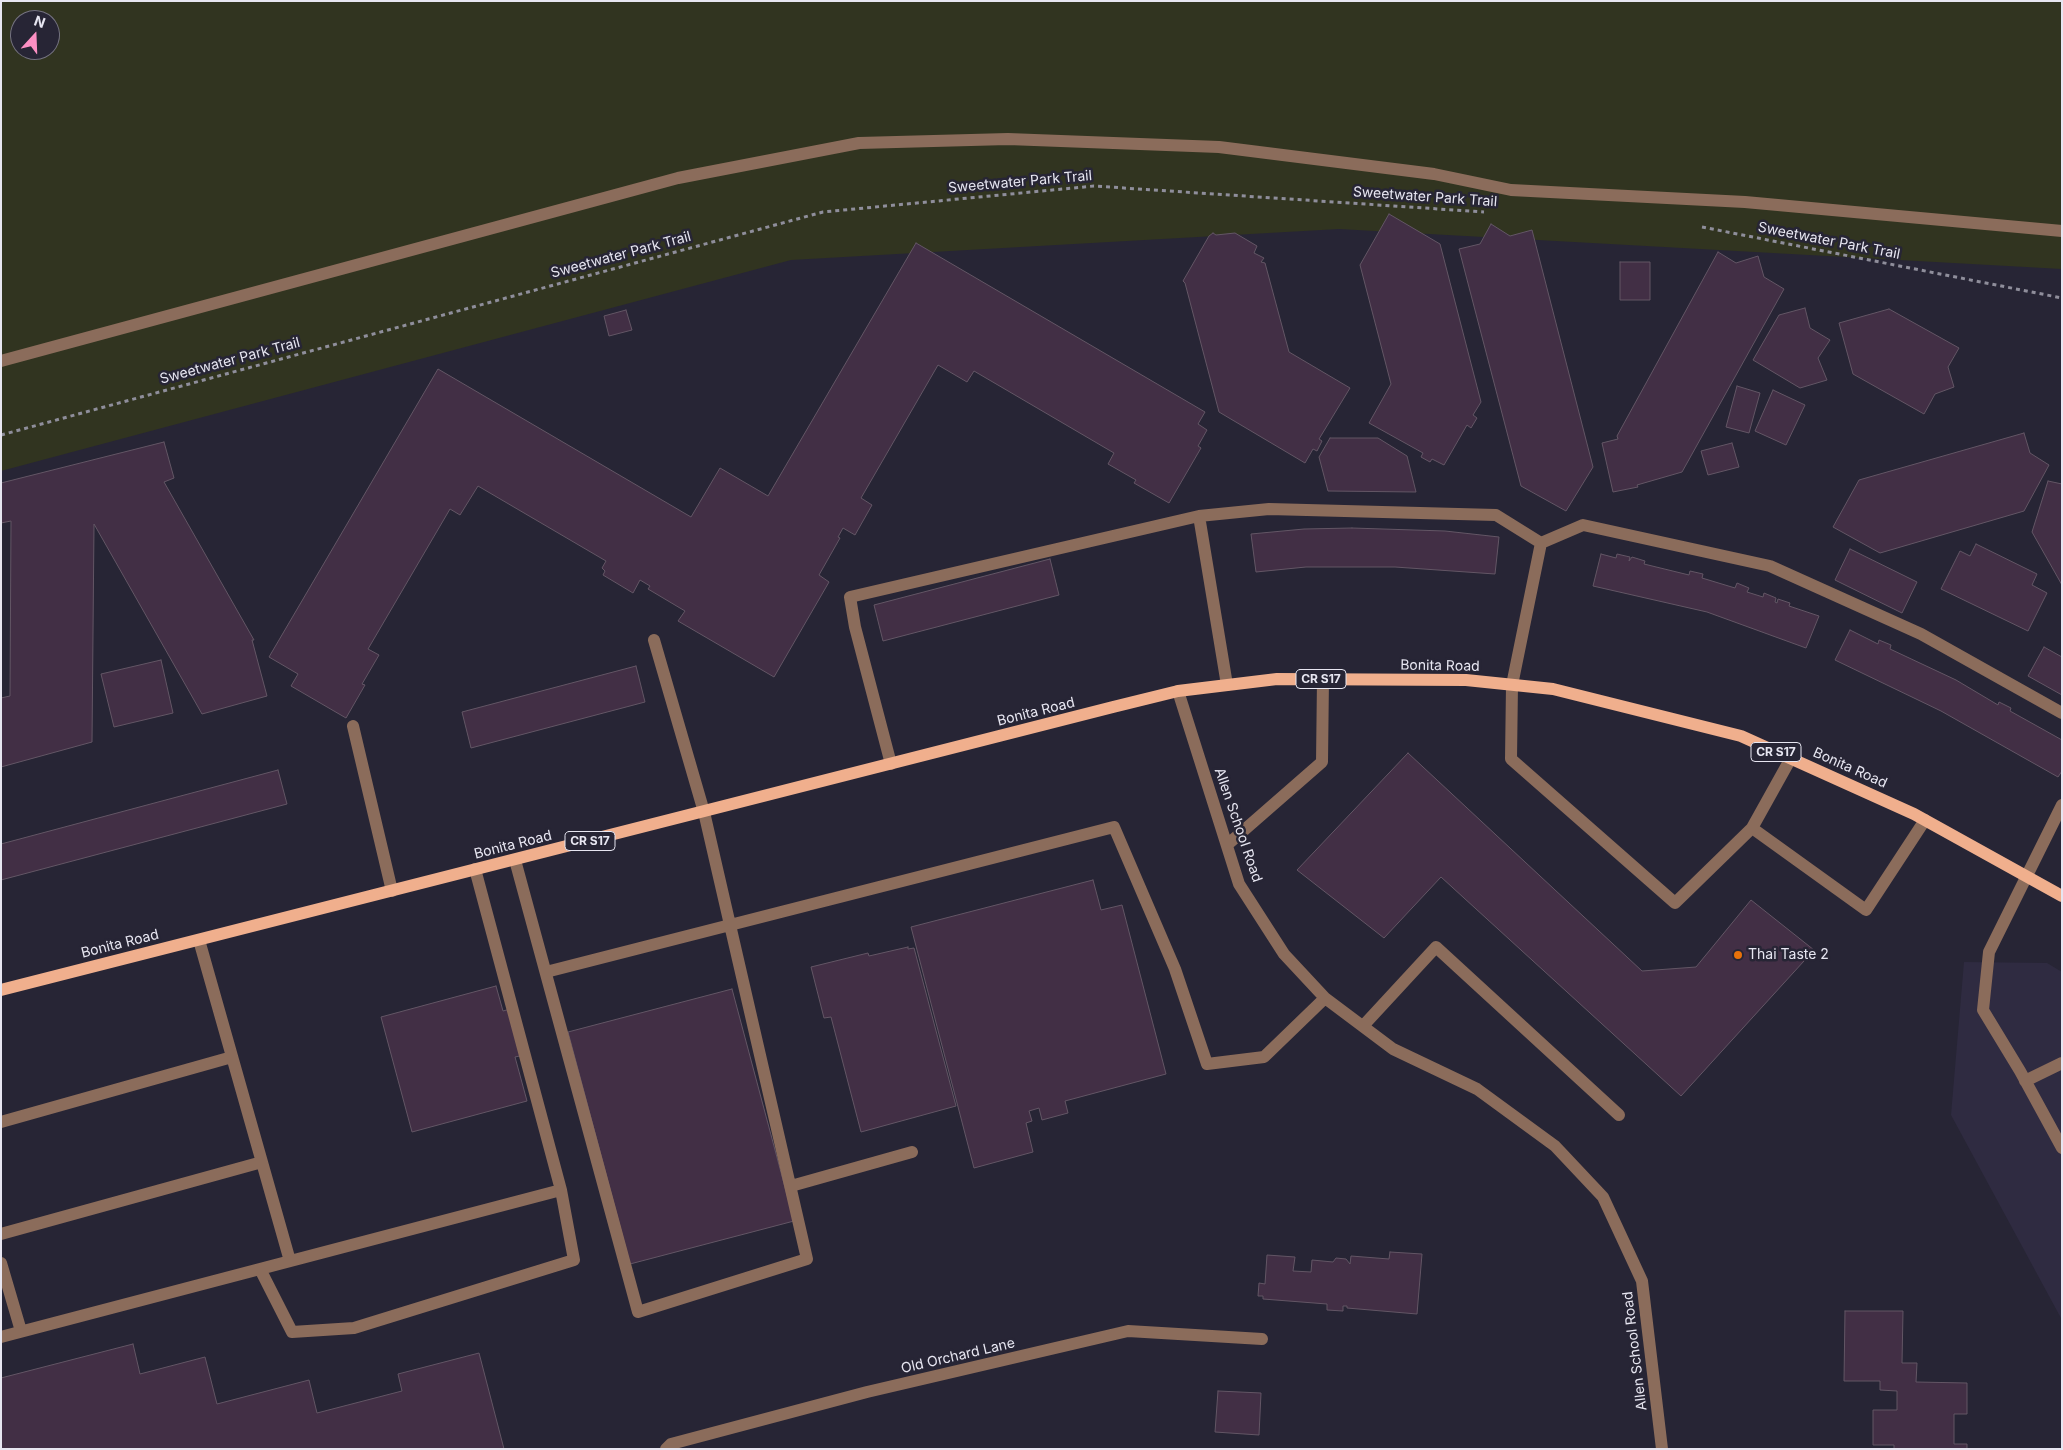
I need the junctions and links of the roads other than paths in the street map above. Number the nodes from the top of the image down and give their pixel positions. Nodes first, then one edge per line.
1 (2062, 231) edge
2 (1, 361) edge
3 (1199, 516) junction
4 (1540, 543) junction
5 (654, 640) dead end
6 (1323, 680) junction
7 (1512, 684) junction
8 (1227, 685) junction
9 (1178, 692) junction
10 (2062, 713) edge
11 (353, 726) dead end
12 (1791, 758) junction
13 (891, 764) junction
14 (2062, 805) edge
15 (704, 812) junction
16 (1925, 820) junction
17 (1752, 828) junction
18 (1227, 845) junction
19 (515, 860) junction
20 (475, 870) junction
21 (2027, 877) junction
22 (392, 891) junction
23 (2062, 896) edge
24 (730, 924) junction
25 (199, 940) junction
26 (546, 972) junction
27 (1, 990) edge
28 (1325, 998) junction
29 (1363, 1026) junction
30 (232, 1057) junction
31 (2062, 1063) edge
32 (2025, 1081) junction
33 (1619, 1114) dead end
34 (1, 1122) edge
35 (2062, 1148) edge
36 (912, 1152) dead end
37 (262, 1162) junction
38 (791, 1186) junction
39 (561, 1190) junction
40 (1, 1234) edge
41 (290, 1261) junction
42 (1, 1263) edge
43 (260, 1269) junction
44 (21, 1332) junction
45 (1, 1337) edge
46 (1262, 1339) dead end
47 (666, 1449) edge
48 (1662, 1449) edge

1 - 2 street
3 - 4 street
3 - 8 street
3 - 13 street
4 - 7 street
4 - 10 street
5 - 15 street
6 - 7 main road, Bonita Road / CR S17
6 - 8 main road, Bonita Road / CR S17
6 - 18 street
7 - 12 main road, Bonita Road / CR S17
7 - 17 street
8 - 9 main road, Bonita Road / CR S17
9 - 13 main road, Bonita Road / CR S17
9 - 18 street, Allen School Road
11 - 22 street
12 - 16 main road, Bonita Road / CR S17
12 - 17 street
13 - 15 main road, Bonita Road / CR S17
14 - 21 street
15 - 19 main road, Bonita Road / CR S17
15 - 24 street
16 - 17 street
16 - 21 main road, Bonita Road / CR S17
18 - 28 street, Allen School Road
19 - 20 main road, Bonita Road / CR S17
19 - 26 street
20 - 22 main road, Bonita Road / CR S17
20 - 39 street
21 - 23 main road, Bonita Road / CR S17
21 - 32 street
22 - 25 main road, Bonita Road / CR S17
24 - 26 street
24 - 28 street
24 - 38 street
25 - 27 main road, Bonita Road / CR S17
25 - 30 street
26 - 38 street
28 - 29 street, Allen School Road
29 - 33 street
29 - 48 street, Allen School Road
30 - 34 street
30 - 37 street
31 - 32 street
32 - 35 street
36 - 38 street
37 - 40 street
37 - 41 street
39 - 41 street
39 - 43 street
41 - 43 street
42 - 44 street
43 - 44 street
44 - 45 street
46 - 47 street, Old Orchard Lane

